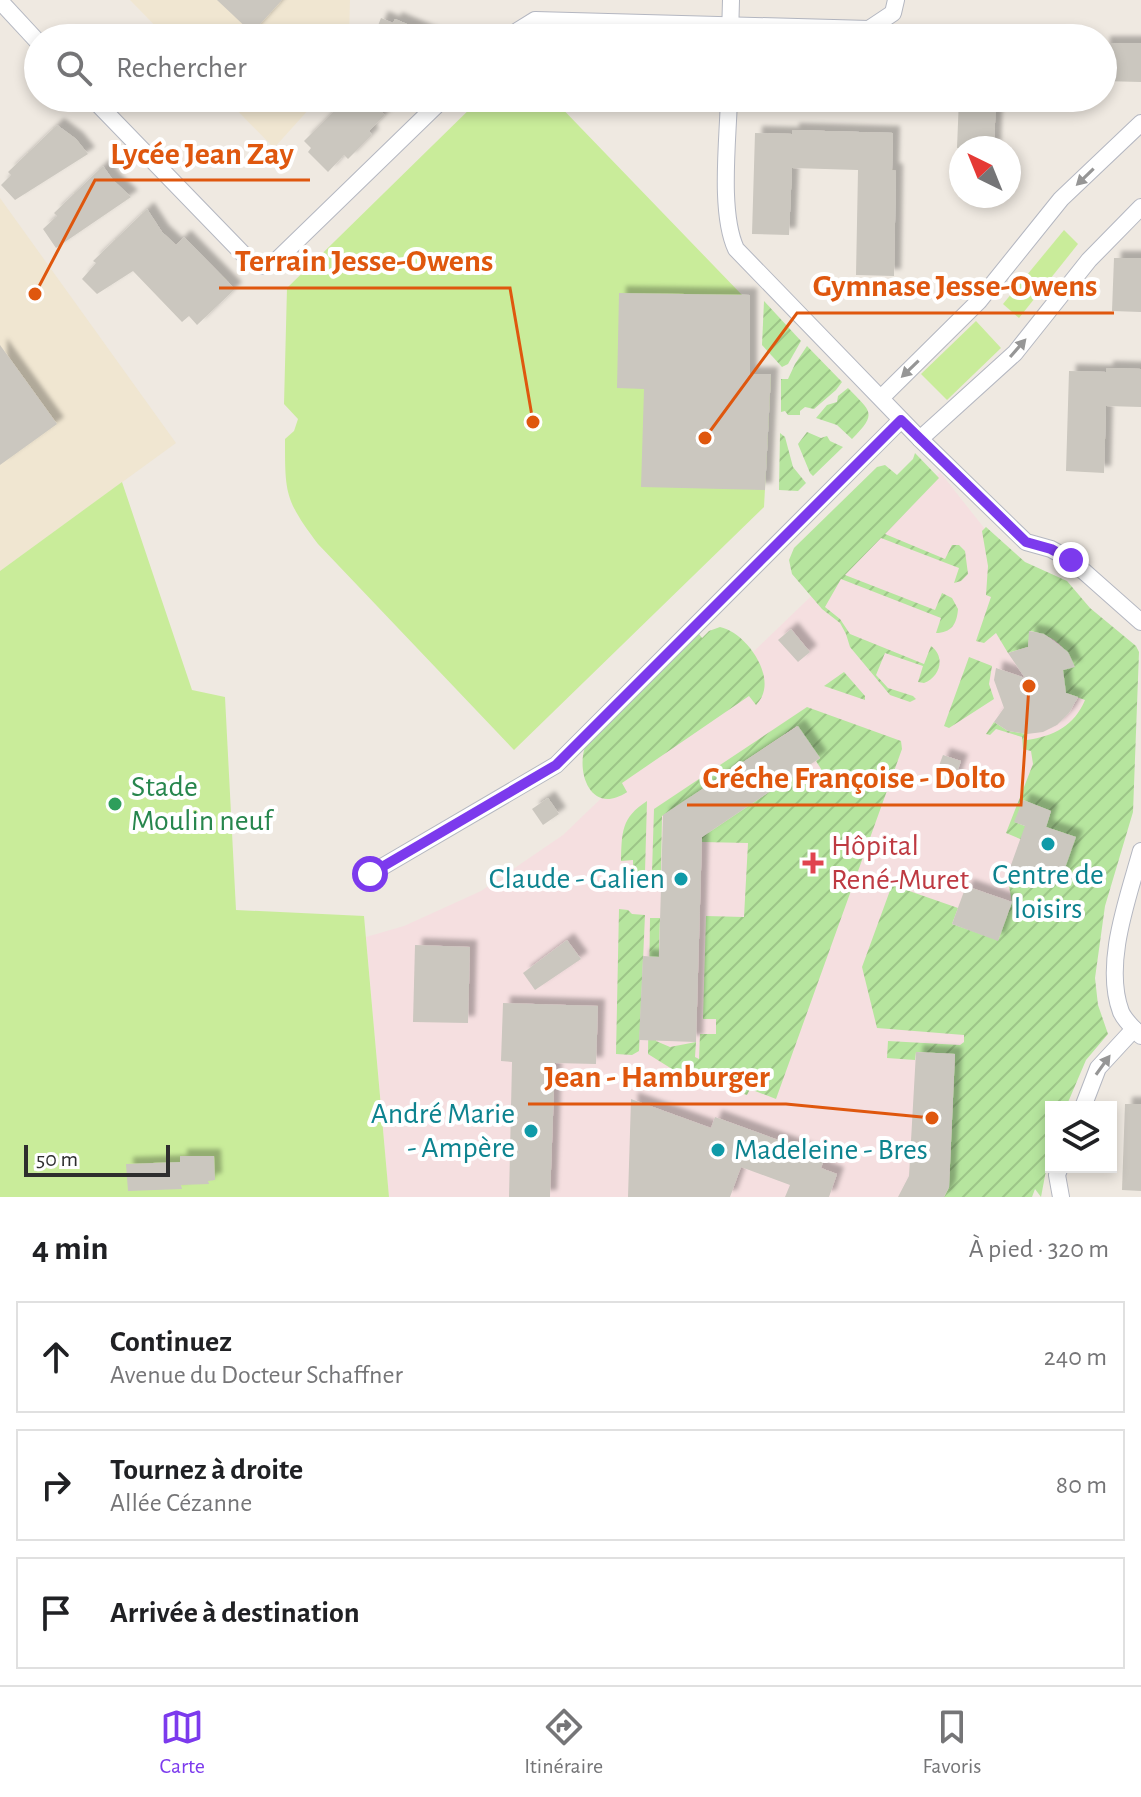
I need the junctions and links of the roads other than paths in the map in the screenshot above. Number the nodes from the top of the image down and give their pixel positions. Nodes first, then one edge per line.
1 (731, 0) edge
2 (896, 0) edge
3 (0, 1) edge
4 (529, 24) edge
5 (600, 24) edge
6 (730, 24) edge
7 (876, 24) edge
8 (24, 27) edge
9 (106, 112) edge
10 (430, 112) edge
11 (729, 112) edge
12 (1141, 123) edge
13 (1141, 207) edge
14 (881, 398) junction
15 (901, 420) junction
16 (920, 439) junction
17 (1141, 622) edge
18 (1141, 851) edge
19 (370, 874) dead end
20 (1137, 1033) edge
21 (1085, 1101) edge
22 (1058, 1173) edge
23 (1061, 1197) edge

1 - 6 street
2 - 7 street
3 - 8 street
4 - 5 street
9 - 10 street
11 - 14 street
12 -> 14 street
16 -> 13 street
14 - 15 street
15 - 16 street
15 - 19 street
16 - 17 street
18 - 20 street
21 -> 20 street
22 - 23 street

